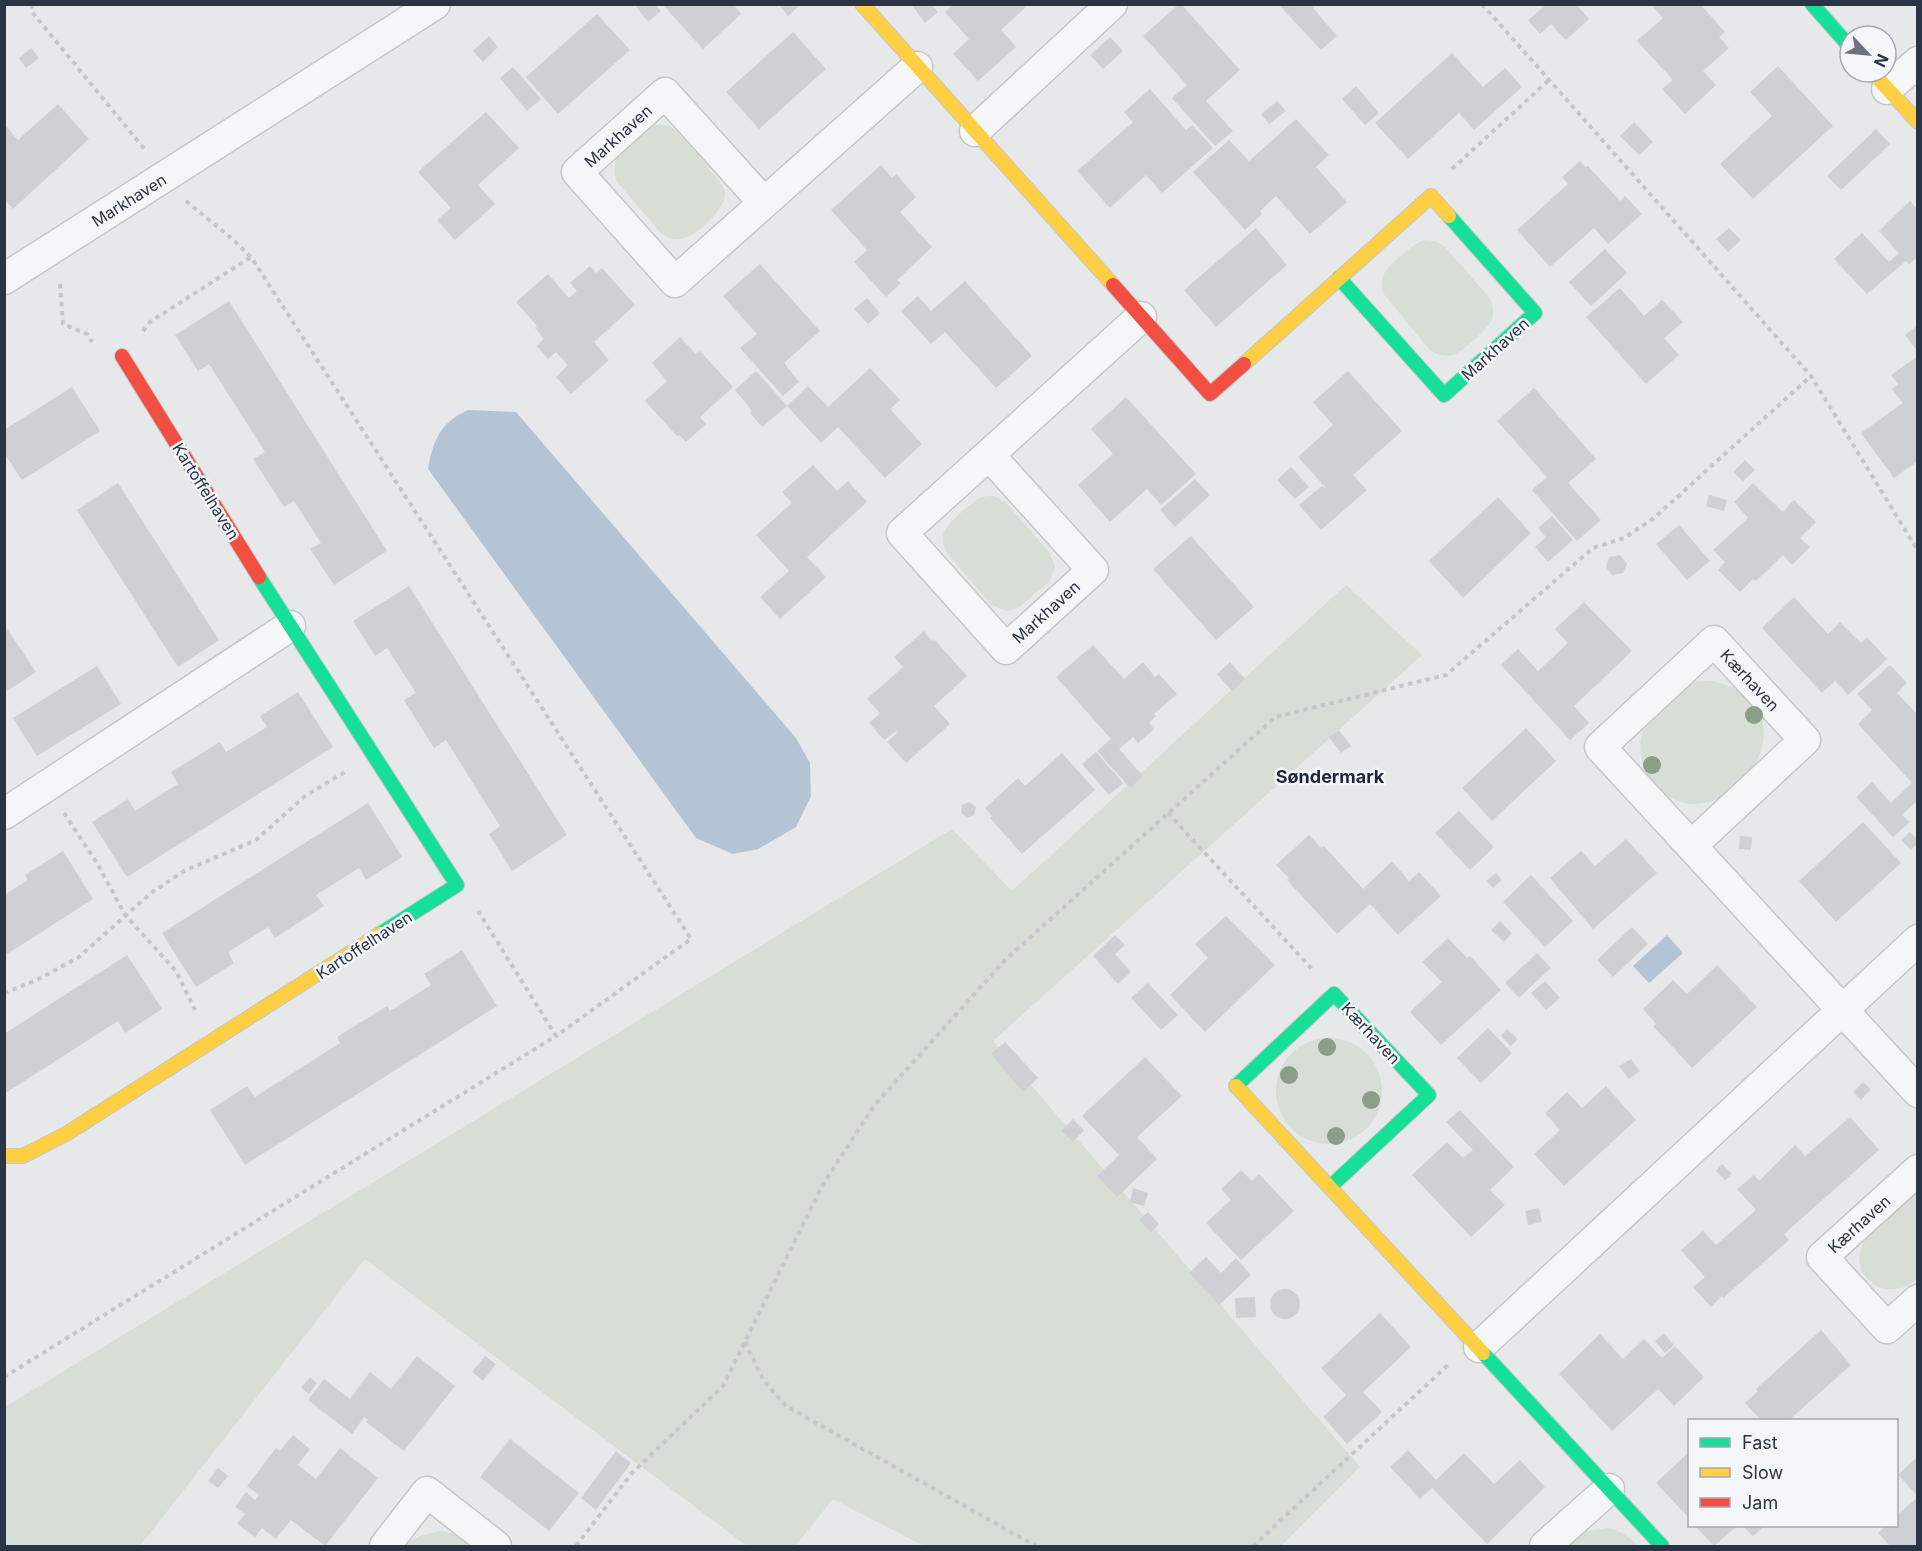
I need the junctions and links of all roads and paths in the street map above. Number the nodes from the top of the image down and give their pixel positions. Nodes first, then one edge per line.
1 (32, 4) edge
2 (435, 4) edge
3 (862, 4) edge
4 (1113, 4) edge
5 (1482, 4) edge
6 (1812, 4) edge
7 (1838, 33) edge
8 (1917, 62) edge
9 (917, 66) junction
10 (1898, 71) edge
11 (1549, 80) junction
12 (1884, 84) edge
13 (1917, 122) edge
14 (975, 131) junction
15 (167, 176) junction
16 (1431, 196) junction
17 (764, 203) junction
18 (45, 253) junction
19 (251, 257) junction
20 (1339, 278) junction
21 (4, 279) edge
22 (1141, 317) junction
23 (122, 357) junction
24 (1810, 375) junction
25 (988, 454) junction
26 (1917, 551) edge
27 (290, 626) junction
28 (374, 755) junction
29 (46, 786) junction
30 (1168, 813) junction
31 (4, 814) edge
32 (1691, 846) junction
33 (457, 885) junction
34 (125, 915) junction
35 (1917, 940) edge
36 (4, 993) edge
37 (1335, 994) junction
38 (1842, 1010) junction
39 (556, 1036) junction
40 (208, 1044) junction
41 (1917, 1092) edge
42 (4, 1156) edge
43 (1917, 1170) edge
44 (1330, 1187) junction
45 (1917, 1300) edge
46 (745, 1342) junction
47 (1479, 1347) junction
48 (4, 1377) edge
49 (1609, 1489) junction
50 (385, 1546) edge
51 (496, 1546) edge
52 (576, 1546) edge
53 (1036, 1546) edge
54 (1252, 1546) edge
55 (1545, 1546) edge
56 (1662, 1546) edge

1 - 15 path
2 - 15 street, Markhaven
3 - 9 street
4 - 14 street
5 - 11 path
6 - 7 street
8 - 10 street
9 - 14 street
9 - 17 street, Markhaven
11 - 16 path
11 - 24 path
12 - 13 street
14 - 22 street
15 - 18 street, Markhaven
15 - 19 path
16 - 20 street
16 - 20 street, Markhaven
17 - 17 street, Markhaven
18 - 21 street, Markhaven
18 - 23 path
19 - 23 path
19 - 39 path
20 - 22 street
22 - 25 street, Markhaven
23 - 27 street, Kartoffelhaven
24 - 26 path
24 - 30 path
25 - 25 street, Markhaven
27 - 28 street, Kartoffelhaven
27 - 29 street
28 - 33 street, Kartoffelhaven
28 - 34 path
29 - 31 street
29 - 34 path
30 - 37 path
30 - 46 path
32 - 32 street, Kærhaven
32 - 38 street, Kærhaven
33 - 39 path
33 - 40 street, Kartoffelhaven
34 - 36 path
34 - 40 path
35 - 38 street
37 - 44 street, Kærhaven
37 - 44 street, Kærhaven
38 - 41 street, Kærhaven
38 - 47 street
39 - 48 path
40 - 42 street, Kartoffelhaven
43 - 45 street, Kærhaven
44 - 47 street, Kærhaven
46 - 52 path
46 - 53 path
47 - 49 street, Kærhaven
47 - 54 path
49 - 55 street
49 - 56 street, Kærhaven
50 - 51 street

